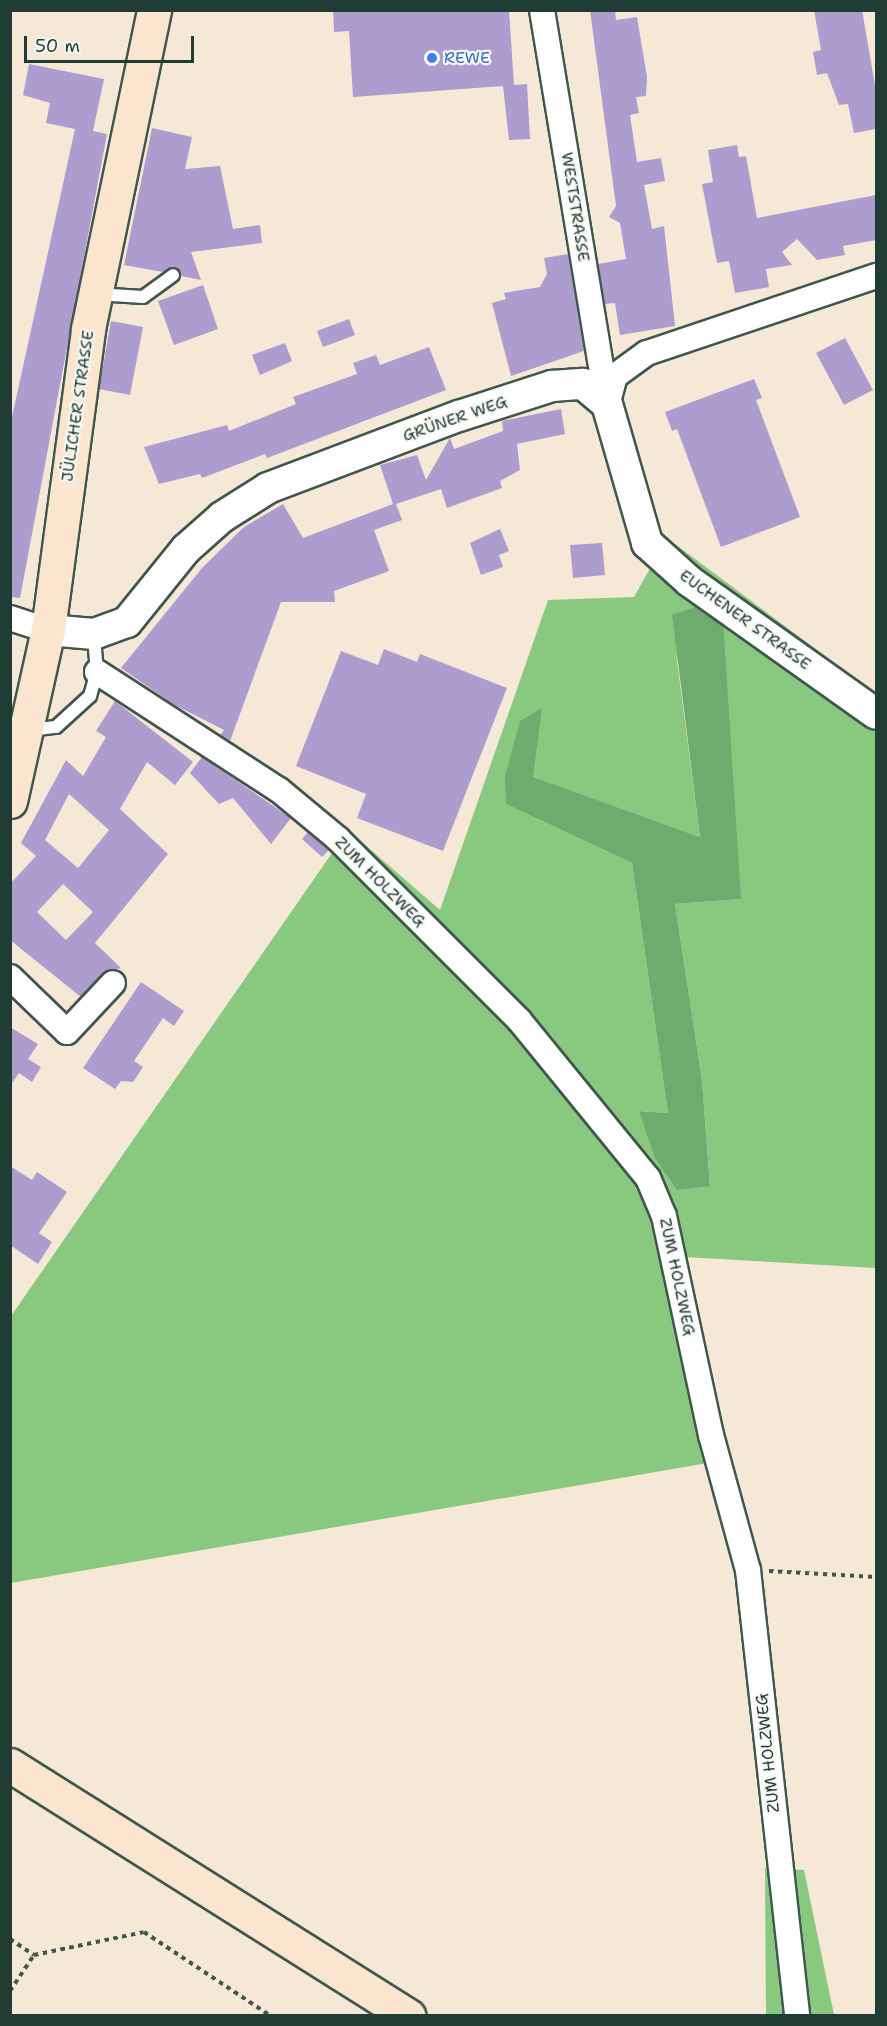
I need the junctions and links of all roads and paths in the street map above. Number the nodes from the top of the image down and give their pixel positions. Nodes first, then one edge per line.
1 (154, 10) edge
2 (542, 10) edge
3 (173, 275) dead end
4 (876, 276) edge
5 (95, 294) junction
6 (607, 404) junction
7 (10, 618) edge
8 (48, 630) junction
9 (94, 634) junction
10 (97, 672) junction
11 (876, 714) edge
12 (30, 730) junction
13 (10, 801) edge
14 (12, 982) edge
15 (113, 983) dead end
16 (748, 1570) junction
17 (876, 1577) edge
18 (10, 1765) edge
19 (10, 1940) edge
20 (34, 1955) junction
21 (10, 1991) edge
22 (271, 2016) edge
23 (408, 2016) edge
24 (797, 2016) edge

1 - 5 main road, JÜLICHER STRASSE
2 - 6 street, WESTSTRASSE
3 - 5 lane
4 - 6 street
5 - 8 main road, JÜLICHER STRASSE
6 - 9 street, GRÜNER WEG
6 - 11 street, EUCHENER STRASSE
7 - 8 street
8 - 9 street, GRÜNER WEG
8 - 12 main road, JÜLICHER STRASSE
9 - 10 lane
10 - 12 lane
10 - 16 street, ZUM HOLZWEG
12 - 13 main road, JÜLICHER STRASSE
14 - 15 street
16 - 17 path
16 - 24 street, ZUM HOLZWEG
18 - 23 main road
19 - 20 path
20 - 21 path
20 - 22 path

